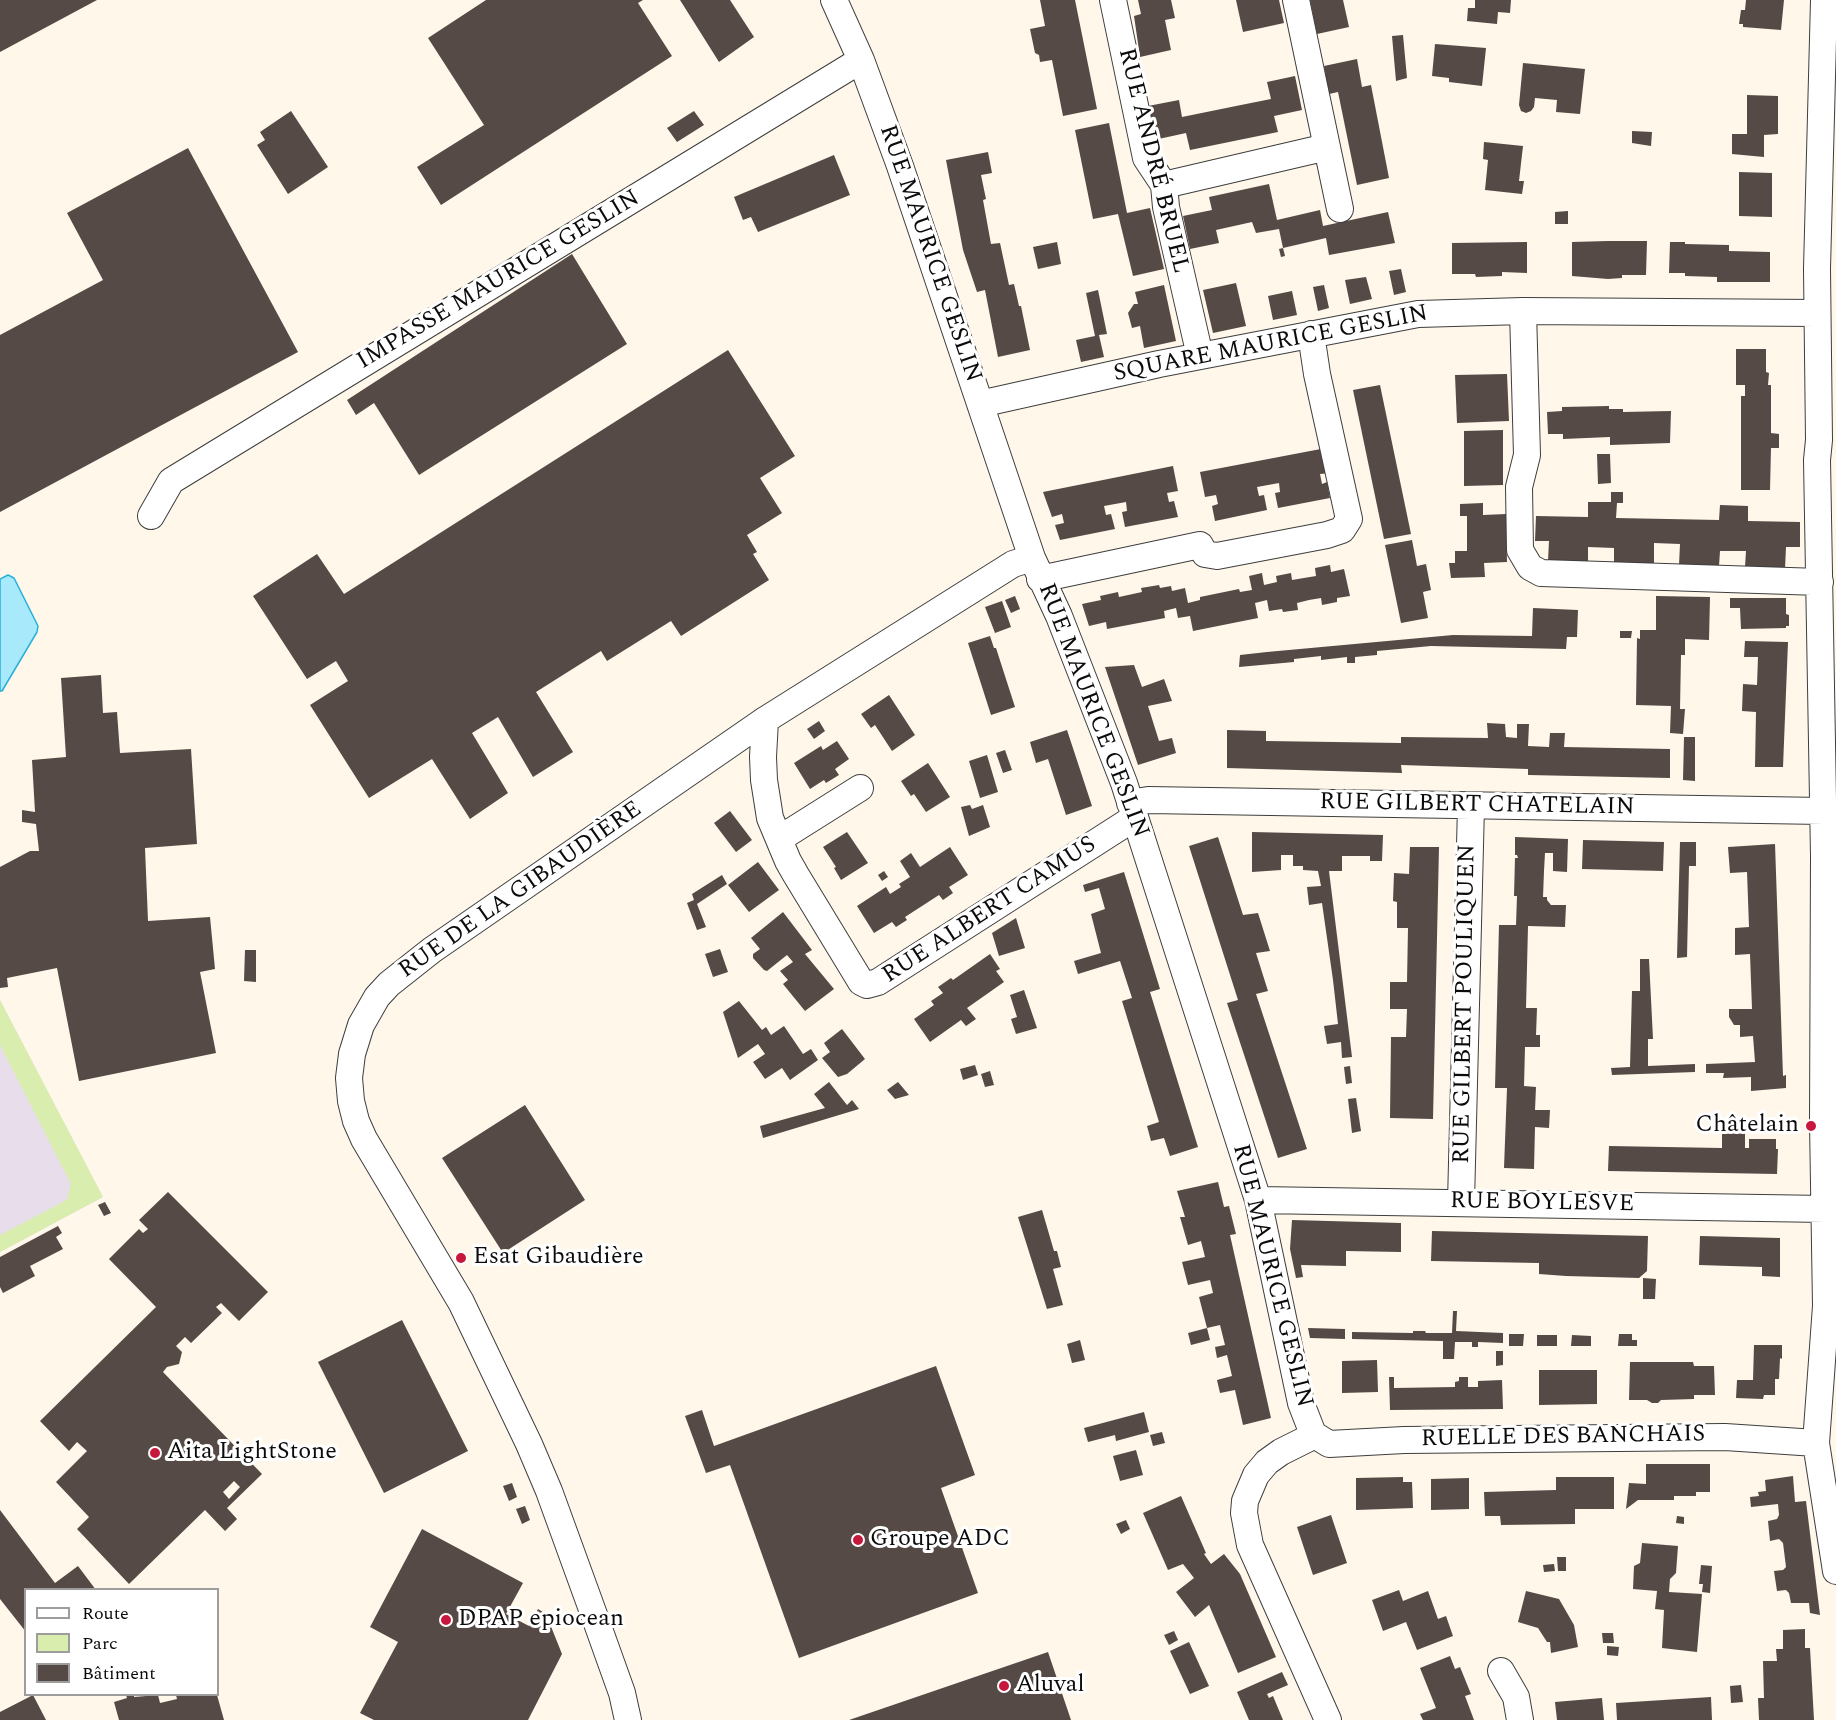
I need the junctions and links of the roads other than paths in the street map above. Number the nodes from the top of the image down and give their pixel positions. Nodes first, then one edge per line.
1 (834, 0) edge
2 (1113, 0) edge
3 (1296, 0) edge
4 (1824, 0) edge
5 (861, 60) junction
6 (1327, 147) junction
7 (1164, 185) junction
8 (1340, 209) dead end
9 (1523, 312) junction
10 (1817, 313) junction
11 (1311, 334) junction
12 (1200, 356) junction
13 (980, 404) junction
14 (1827, 460) edge
15 (151, 516) dead end
16 (1036, 569) junction
17 (1820, 582) junction
18 (765, 720) junction
19 (860, 788) dead end
20 (1471, 806) junction
21 (1132, 810) junction
22 (1823, 811) junction
23 (1830, 838) edge
24 (779, 839) junction
25 (1258, 1200) junction
26 (1461, 1202) junction
27 (1825, 1209) junction
28 (1830, 1348) edge
29 (1312, 1434) junction
30 (1816, 1443) junction
31 (1836, 1571) edge
32 (1501, 1671) dead end
33 (628, 1720) edge
34 (1328, 1720) edge
35 (1520, 1720) edge

1 - 5 street, RUE MAURICE GESLIN
2 - 7 street, RUE ANDRÉ BRUEL
3 - 6 street
4 - 10 street
5 - 13 street, RUE MAURICE GESLIN
5 - 15 street, IMPASSE MAURICE GESLIN
6 - 7 street
6 - 8 street
7 - 12 street, RUE ANDRÉ BRUEL
9 - 10 street, SQUARE MAURICE GESLIN
9 - 11 street, SQUARE MAURICE GESLIN
9 - 17 street
10 - 14 street
11 - 12 street, SQUARE MAURICE GESLIN
11 - 16 street, RUE DE LA GIBAUDIÈRE
12 - 13 street, SQUARE MAURICE GESLIN
13 - 16 street, RUE MAURICE GESLIN
14 - 17 street
16 - 18 street, RUE DE LA GIBAUDIÈRE
16 - 21 street, RUE MAURICE GESLIN
17 - 22 street
18 - 24 street, RUE ALBERT CAMUS
18 - 33 street, RUE DE LA GIBAUDIÈRE
19 - 24 street
20 - 21 street, RUE GILBERT CHATELAIN
20 - 22 street, RUE GILBERT CHATELAIN
20 - 26 street, RUE GILBERT POULIQUEN
21 - 24 street, RUE ALBERT CAMUS
21 - 25 street, RUE MAURICE GESLIN
22 - 23 street
23 - 27 street
25 - 26 street, RUE BOYLESVE
25 - 29 street, RUE MAURICE GESLIN
26 - 27 street, RUE BOYLESVE
27 - 28 street
28 - 30 street
29 - 30 street, RUELLE DES BANCHAIS
29 - 34 street
30 - 31 street
32 - 35 street

